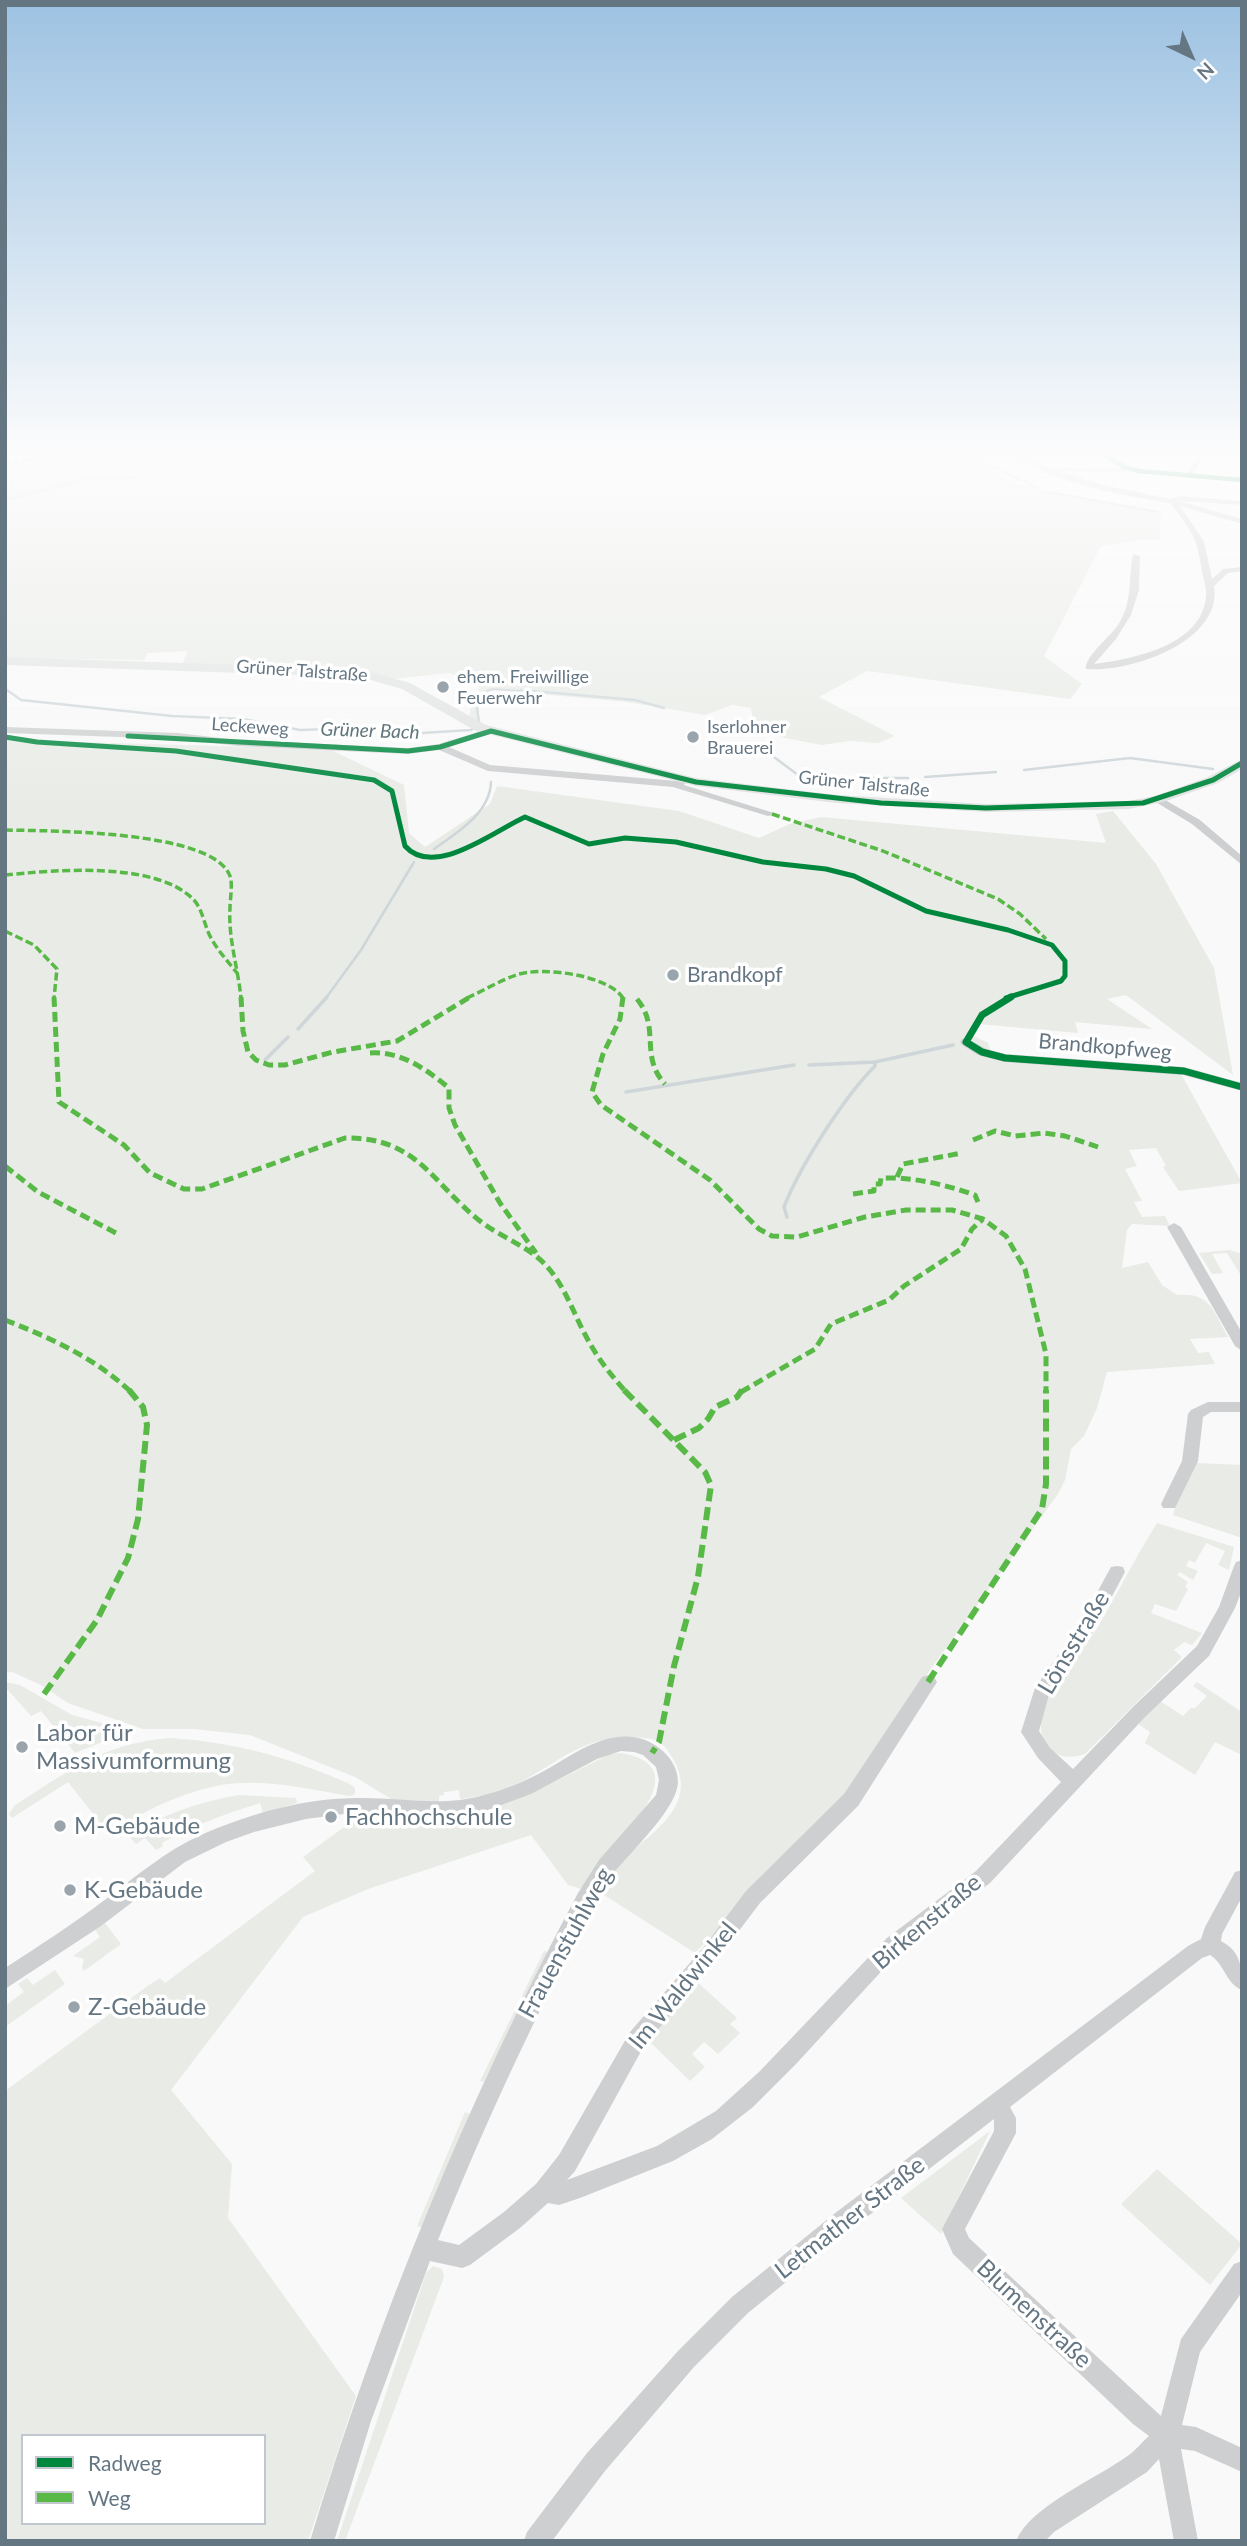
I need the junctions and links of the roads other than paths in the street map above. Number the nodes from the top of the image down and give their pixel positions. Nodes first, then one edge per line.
1 (1135, 572) edge
2 (1207, 572) edge
3 (1225, 572) edge
4 (1210, 585) junction
5 (5, 660) edge
6 (481, 728) junction
7 (5, 730) edge
8 (440, 747) junction
9 (1242, 763) edge
10 (681, 782) junction
11 (1158, 799) junction
12 (772, 814) dead end
13 (1242, 862) edge
14 (967, 1042) dead end
15 (1242, 1087) edge
16 (1174, 1227) dead end
17 (1242, 1346) edge
18 (1242, 1407) edge
19 (1169, 1504) dead end
20 (1242, 1566) edge
21 (1117, 1572) dead end
22 (928, 1682) dead end
23 (1074, 1782) junction
24 (1242, 1878) edge
25 (1210, 1945) junction
26 (5, 1980) edge
27 (1242, 1981) edge
28 (996, 2104) junction
29 (544, 2192) junction
30 (424, 2248) junction
31 (1242, 2272) edge
32 (1167, 2435) junction
33 (1242, 2460) edge
34 (322, 2541) edge
35 (536, 2541) edge
36 (1028, 2541) edge
37 (1186, 2541) edge

1 - 4 street
2 - 4 street
3 - 4 street
5 - 6 main road, Grüner Talstraße
6 - 8 street, Leckeweg
6 - 10 main road, Grüner Talstraße
7 - 8 street, Leckeweg
8 - 10 street
9 - 11 main road, Grüner Talstraße
10 - 11 main road, Grüner Talstraße
10 - 12 street
11 - 13 street
14 - 15 street, Brandkopfweg
16 - 17 street
18 - 19 street
20 - 23 street, Birkenstraße
21 - 23 street, Lönsstraße
22 - 29 street, Im Waldwinkel
23 - 29 street, Birkenstraße
24 - 25 street
25 - 27 street
25 - 28 street, Letmather Straße
26 - 30 street, Frauenstuhlweg
28 - 32 street, Blumenstraße
28 - 35 street, Letmather Straße
29 - 30 street, Im Waldwinkel
30 - 34 street, Frauenstuhlweg
31 - 32 street
32 - 33 street, Blumenstraße
32 - 36 street
32 - 37 street

